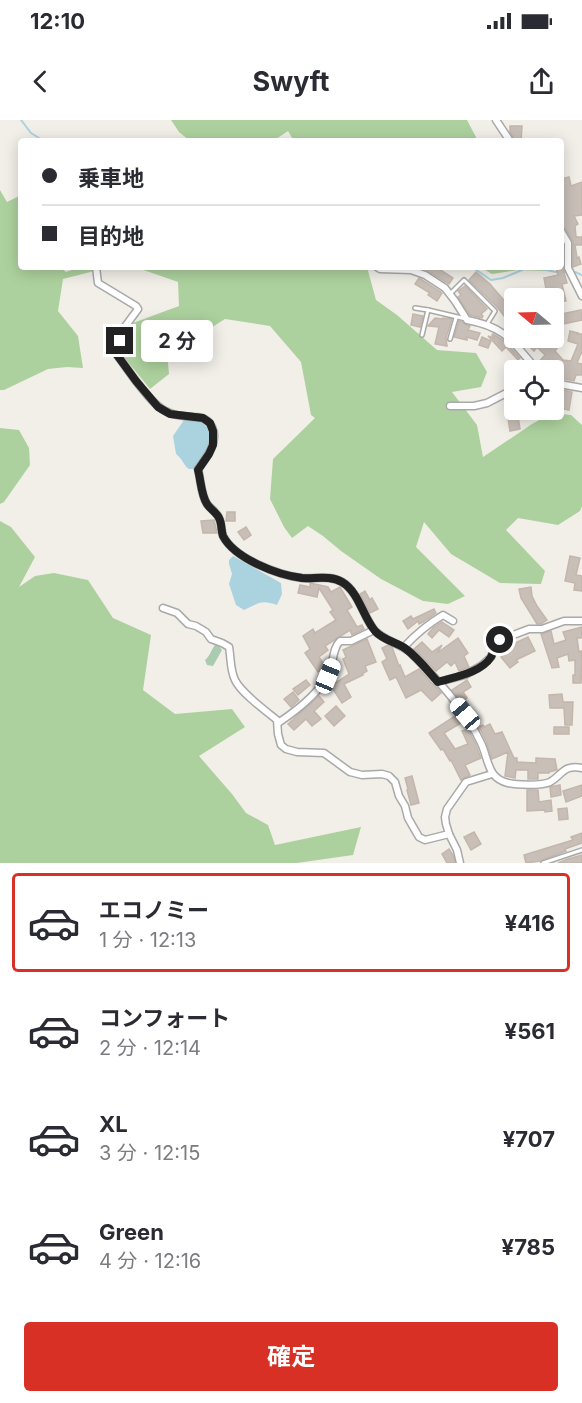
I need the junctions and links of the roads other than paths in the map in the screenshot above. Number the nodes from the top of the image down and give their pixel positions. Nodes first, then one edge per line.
1 (496, 120) edge
2 (508, 138) edge
3 (564, 236) edge
4 (96, 270) edge
5 (419, 270) edge
6 (450, 294) junction
7 (582, 296) edge
8 (415, 308) dead end
9 (428, 310) junction
10 (456, 317) junction
11 (467, 320) junction
12 (486, 325) junction
13 (422, 335) dead end
14 (450, 339) dead end
15 (528, 360) edge
16 (564, 385) edge
17 (582, 388) edge
18 (504, 394) edge
19 (450, 406) dead end
20 (163, 608) dead end
21 (453, 621) dead end
22 (582, 621) edge
23 (374, 630) junction
24 (404, 647) junction
25 (438, 682) junction
26 (278, 723) junction
27 (582, 768) edge
28 (492, 774) junction
29 (449, 834) junction
30 (582, 850) edge
31 (460, 863) edge
32 (543, 863) edge

1 - 2 street
3 - 7 street
4 - 23 street
5 - 6 street
6 - 11 street
6 - 12 lane
8 - 9 lane
9 - 10 lane
9 - 13 lane
10 - 11 lane
10 - 14 lane
11 - 12 street
12 - 15 street
16 - 17 street
18 - 19 street
20 - 26 street
21 - 24 street
22 - 25 street
23 - 24 street
23 - 26 street
24 - 25 street
25 - 28 street
26 - 29 street
27 - 28 street
28 - 29 street
29 - 31 street
30 - 32 lane

